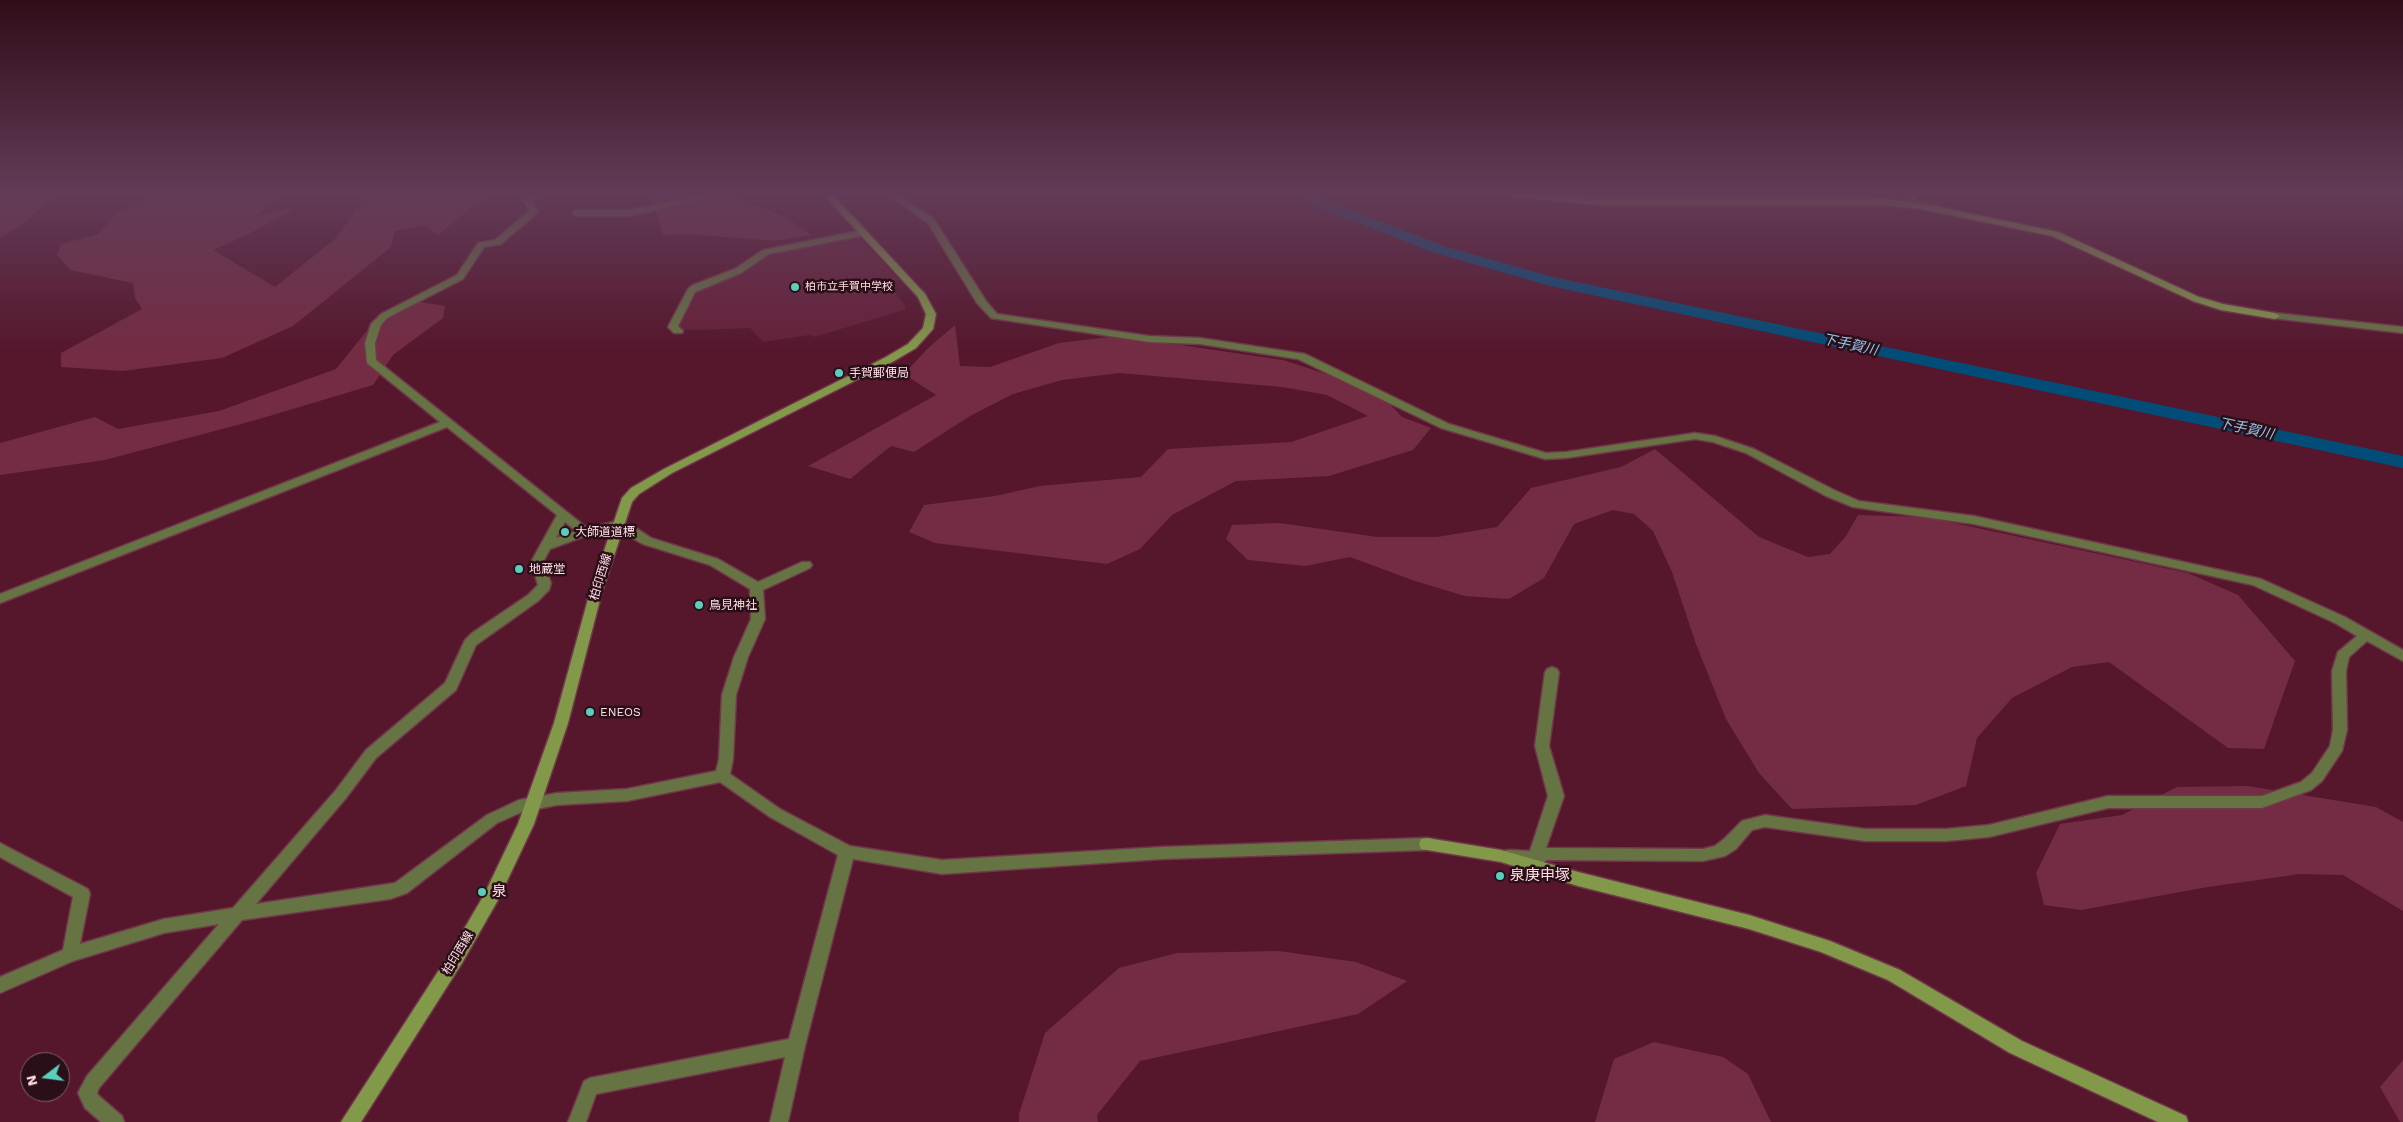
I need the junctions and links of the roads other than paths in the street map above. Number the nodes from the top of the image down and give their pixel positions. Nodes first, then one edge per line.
1 (480, 246) edge
2 (795, 246) edge
3 (875, 246) edge
4 (947, 246) edge
5 (2085, 246) edge
6 (2403, 330) edge
7 (678, 331) dead end
8 (447, 423) junction
9 (563, 515) junction
10 (617, 525) junction
11 (585, 532) junction
12 (548, 546) junction
13 (806, 564) dead end
14 (756, 588) junction
15 (0, 599) edge
16 (2366, 635) junction
17 (2403, 656) edge
18 (1552, 672) dead end
19 (722, 776) junction
20 (534, 802) junction
21 (0, 849) edge
22 (847, 852) junction
23 (1536, 862) junction
24 (235, 915) junction
25 (70, 955) junction
26 (0, 985) edge
27 (796, 1046) junction
28 (115, 1122) edge
29 (350, 1122) edge
30 (577, 1122) edge
31 (779, 1122) edge
32 (2179, 1122) edge

1 - 8 street
2 - 7 street
3 - 10 street, 柏印西線
4 - 16 street
5 - 6 street
8 - 9 street
8 - 15 street
9 - 11 street
9 - 12 street
10 - 11 street
10 - 14 street
10 - 20 street, 柏印西線
11 - 12 street
12 - 24 street
13 - 14 street
14 - 19 street
16 - 17 street
16 - 23 street
18 - 23 street
19 - 20 street
19 - 22 street
20 - 24 street
20 - 29 street, 柏印西線
21 - 25 street
22 - 23 street
22 - 27 street
23 - 32 street
24 - 25 street
24 - 28 street
25 - 26 street
27 - 30 street
27 - 31 street

